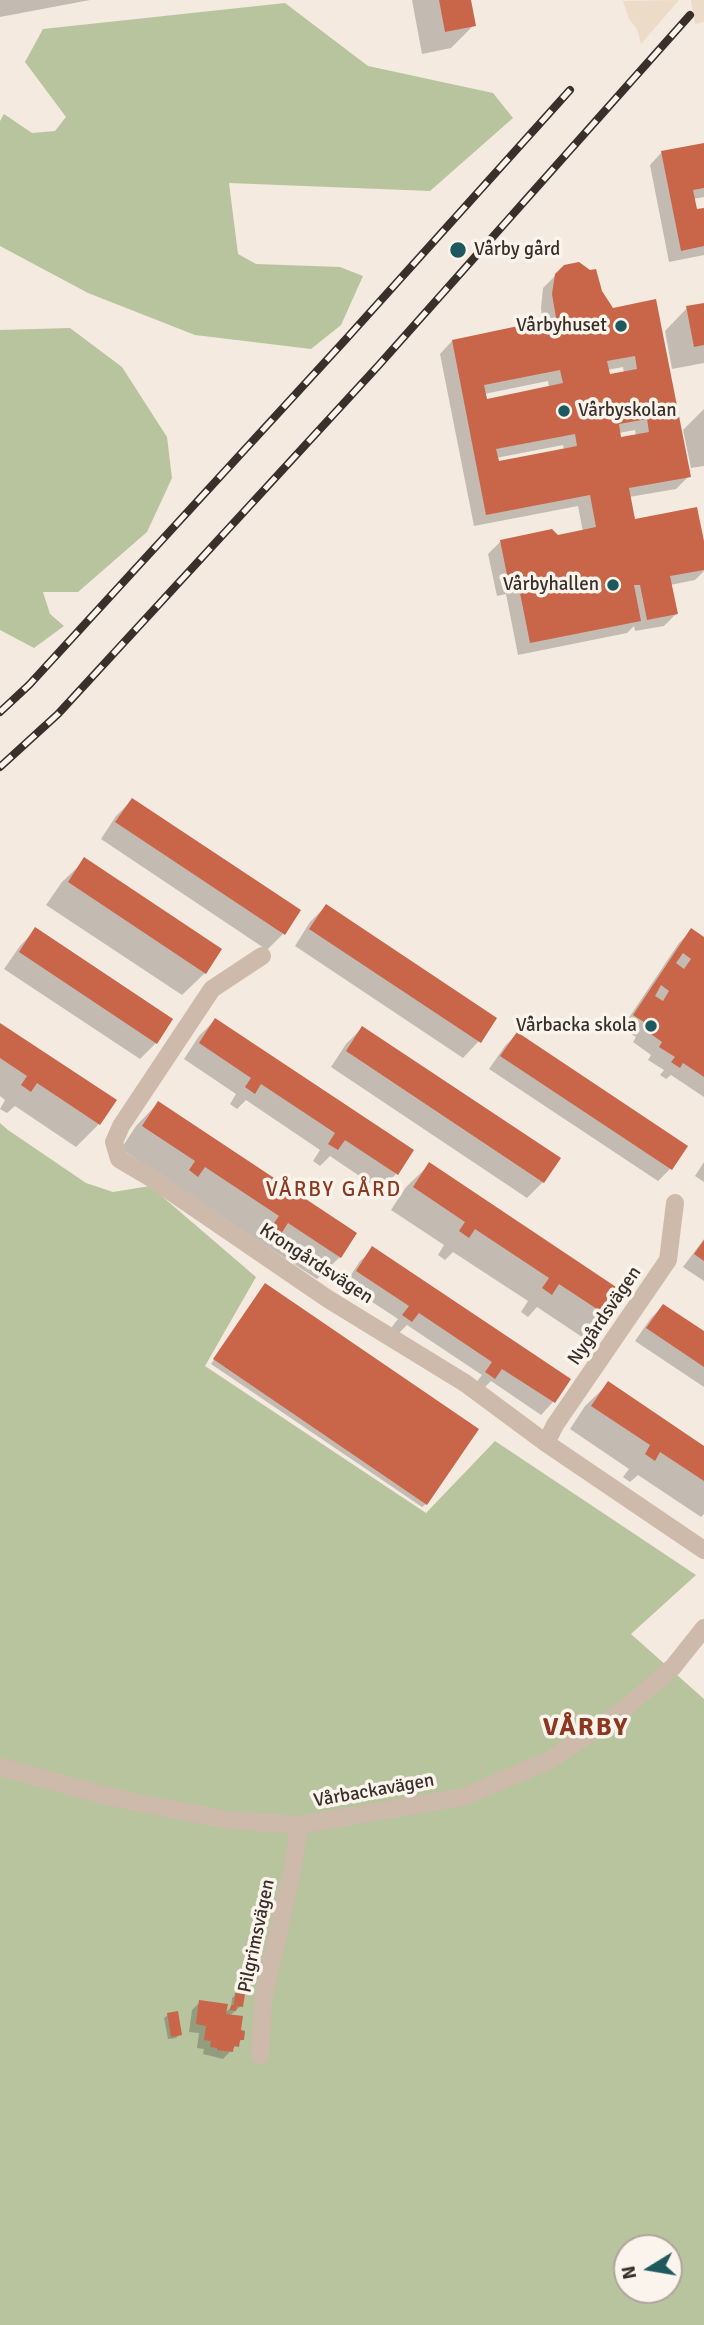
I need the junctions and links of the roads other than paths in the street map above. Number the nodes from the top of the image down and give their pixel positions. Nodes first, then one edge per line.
1 (262, 956) dead end
2 (676, 1203) dead end
3 (546, 1443) junction
4 (704, 1550) edge
5 (704, 1628) edge
6 (0, 1767) edge
7 (299, 1825) junction
8 (260, 2056) dead end

1 - 3 street, Krongårdsvägen
2 - 3 street, Nygårdsvägen
3 - 4 street, Krongårdsvägen
5 - 7 street, Vårbackavägen
6 - 7 street, Vårbackavägen
7 - 8 street, Pilgrimsvägen

